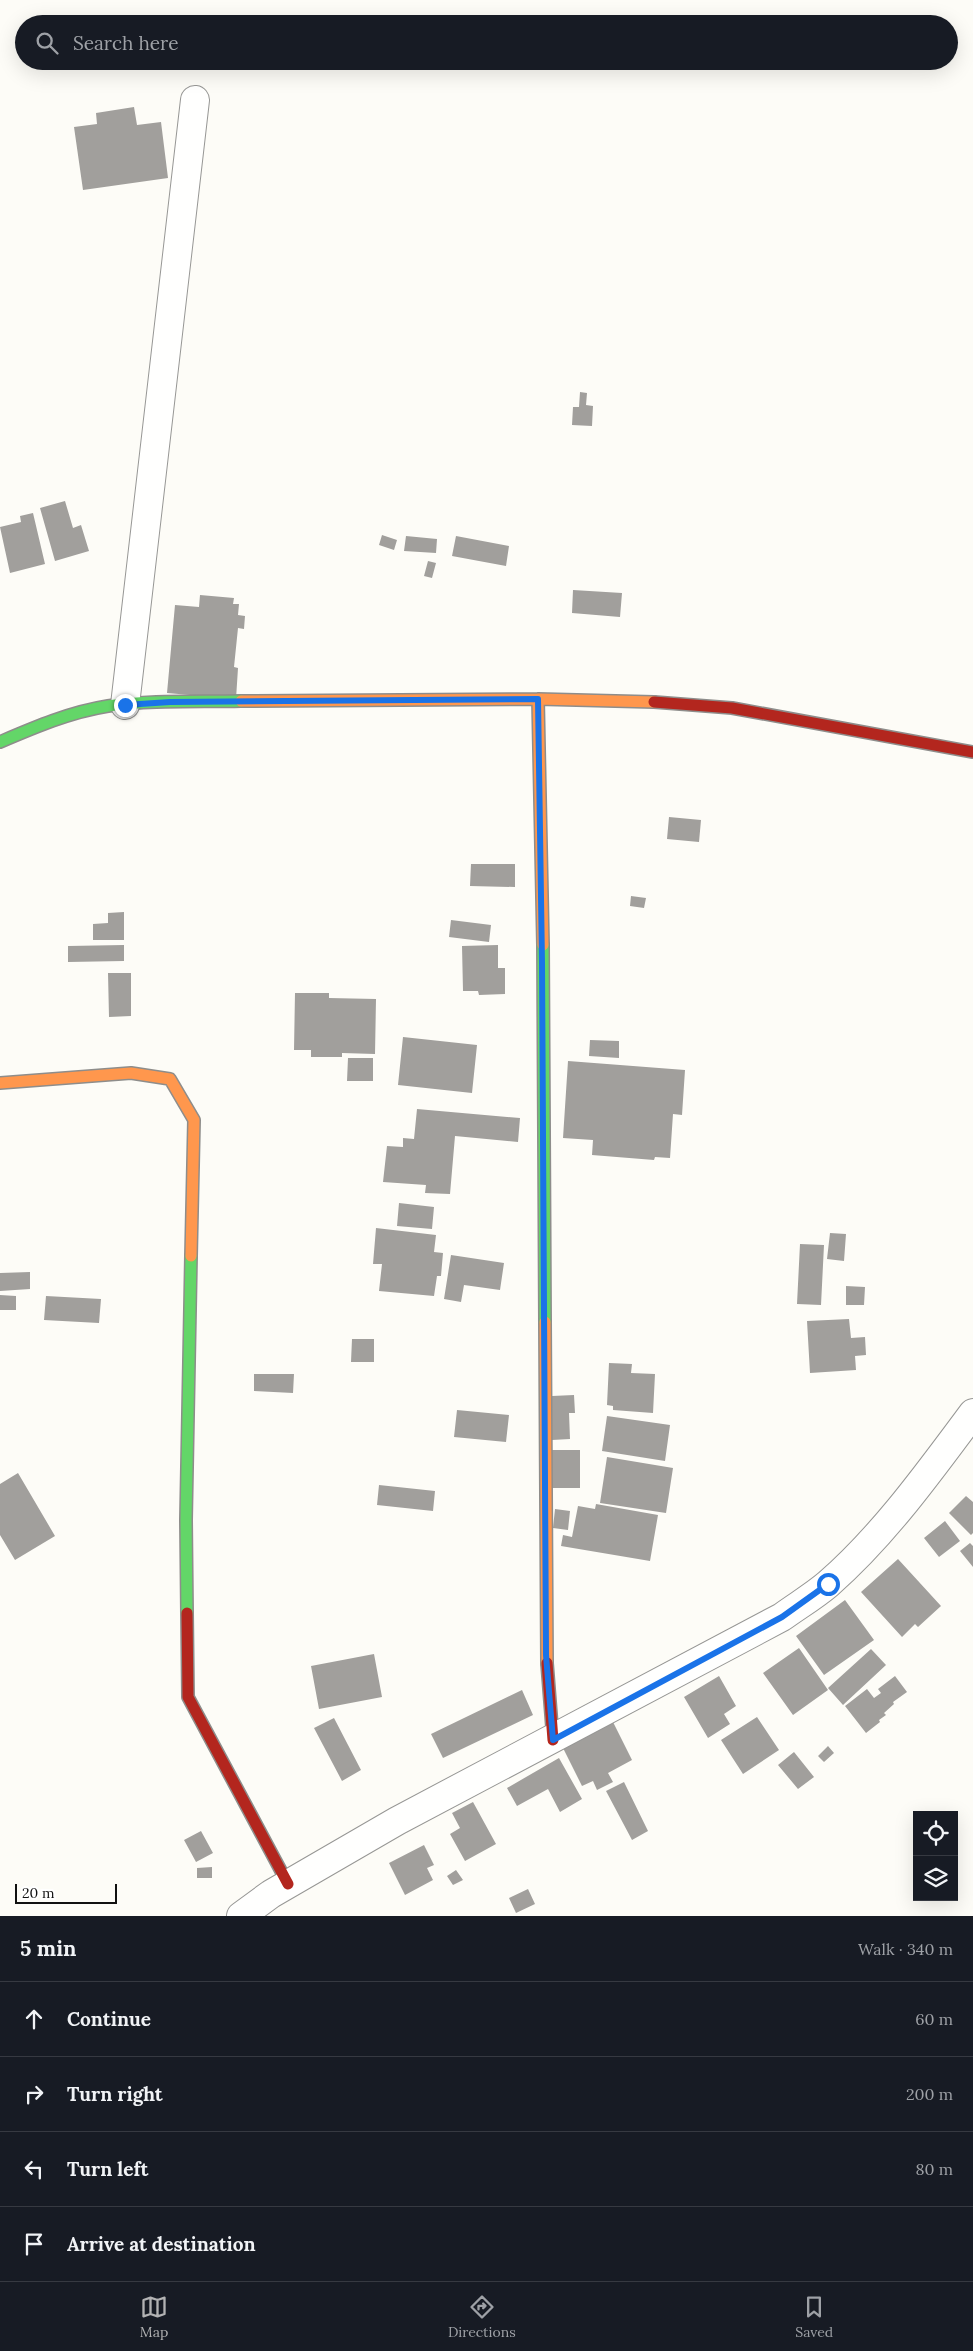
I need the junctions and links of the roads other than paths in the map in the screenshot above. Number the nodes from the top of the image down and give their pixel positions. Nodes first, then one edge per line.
1 (195, 100) dead end
2 (538, 699) junction
3 (125, 705) junction
4 (0, 742) edge
5 (973, 752) edge
6 (0, 1083) edge
7 (973, 1413) edge
8 (553, 1740) junction
9 (288, 1884) junction
10 (241, 1916) edge

1 - 3 street
2 - 3 street
2 - 5 street
2 - 8 street
3 - 4 street
6 - 9 street
7 - 8 street
8 - 9 street
9 - 10 street

